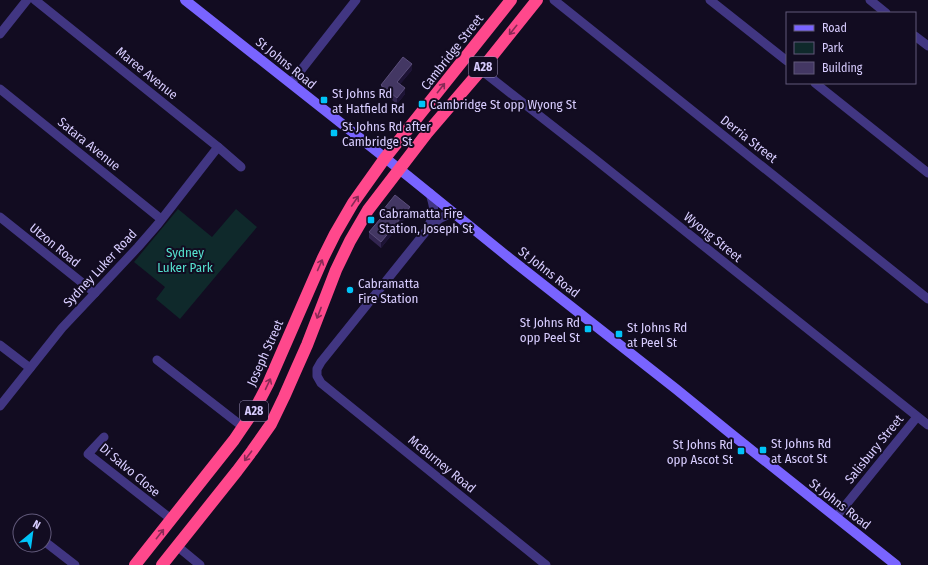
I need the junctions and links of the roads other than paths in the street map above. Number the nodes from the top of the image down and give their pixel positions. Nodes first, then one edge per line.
1 (27, 0) edge
2 (35, 0) edge
3 (185, 0) edge
4 (356, 0) edge
5 (511, 0) edge
6 (537, 0) edge
7 (554, 0) edge
8 (710, 0) edge
9 (870, 0) edge
10 (885, 12) edge
11 (0, 34) edge
12 (916, 37) edge
13 (928, 46) edge
14 (786, 60) edge
15 (481, 70) junction
16 (291, 84) junction
17 (816, 84) edge
18 (0, 89) edge
19 (218, 147) junction
20 (385, 158) junction
21 (241, 167) dead end
22 (399, 169) junction
23 (928, 173) edge
24 (430, 193) junction
25 (455, 213) junction
26 (0, 217) edge
27 (162, 219) junction
28 (427, 230) junction
29 (94, 293) junction
30 (928, 298) edge
31 (0, 344) edge
32 (157, 360) dead end
33 (30, 368) junction
34 (0, 406) edge
35 (917, 416) junction
36 (928, 425) edge
37 (243, 427) junction
38 (104, 437) dead end
39 (836, 517) junction
40 (171, 520) junction
41 (177, 546) junction
42 (52, 547) edge
43 (75, 565) edge
44 (135, 565) edge
45 (162, 565) edge
46 (200, 565) edge
47 (546, 565) edge
48 (896, 565) edge

1 - 11 street
2 - 19 street, Maree Avenue
3 - 16 main road, St Johns Road
4 - 16 street
20 -> 5 highway, Cambridge Street / A28
6 -> 15 highway, A28
7 - 30 street, Derria Street
8 - 14 street
9 - 10 street
12 - 13 street
15 - 22 highway, A28
15 - 35 street, Wyong Street
16 - 20 main road, St Johns Road
17 - 23 street
18 - 27 street, Satara Avenue
19 - 21 street, Maree Avenue
19 - 27 street, Sydney Luker Road
20 - 22 main road, St Johns Road
37 -> 20 highway, Joseph Street / A28
22 - 24 main road, St Johns Road
22 -> 41 highway, A28
24 - 25 main road, St Johns Road
24 - 28 street
25 - 28 street
25 - 39 main road, St Johns Road
26 - 29 street, Utzon Road
27 - 29 street, Sydney Luker Road
28 - 47 street, McBurney Road
29 - 33 street, Sydney Luker Road
31 - 33 street
32 - 37 street
33 - 34 street, Sydney Luker Road
35 - 36 street, Wyong Street
35 - 39 street, Salisbury Street
37 - 40 highway, Joseph Street / A28
38 - 40 street, Di Salvo Close
39 - 48 main road, St Johns Road
44 -> 40 highway, Joseph Street / A28
41 - 45 highway, A28
41 - 46 street
42 - 43 street

